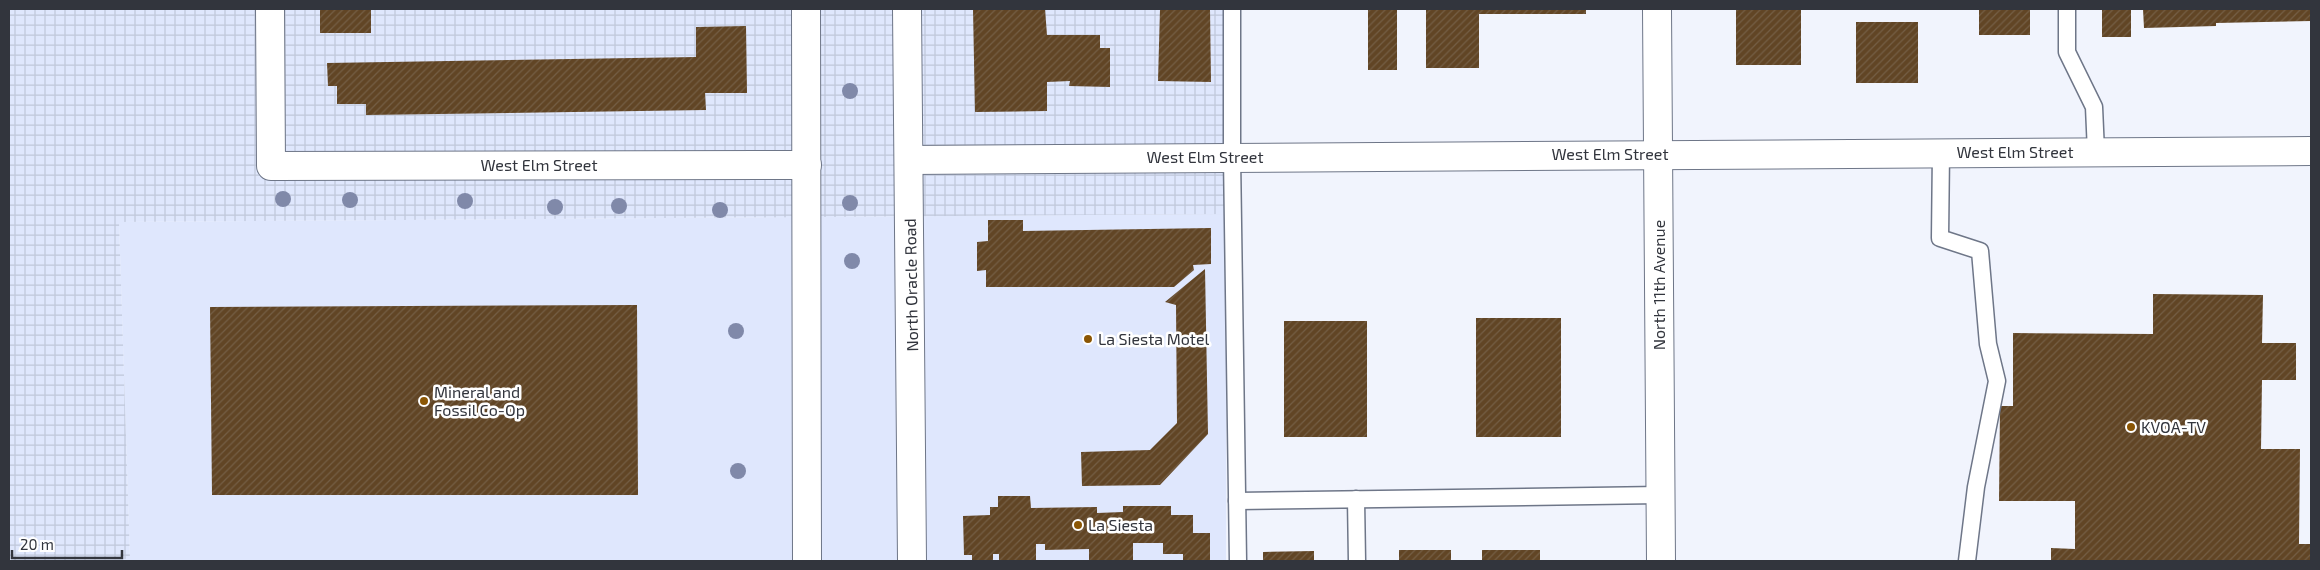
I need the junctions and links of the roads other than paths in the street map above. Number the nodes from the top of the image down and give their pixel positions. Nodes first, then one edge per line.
1 (270, 9) edge
2 (806, 9) edge
3 (907, 9) edge
4 (1232, 9) edge
5 (1657, 9) edge
6 (2067, 9) edge
7 (2311, 151) edge
8 (1941, 152) junction
9 (2096, 152) junction
10 (1658, 154) junction
11 (1232, 157) junction
12 (909, 160) junction
13 (807, 165) junction
14 (1660, 495) junction
15 (1356, 499) junction
16 (1237, 501) junction
17 (807, 561) edge
18 (912, 561) edge
19 (1238, 561) edge
20 (1357, 561) edge
21 (1661, 561) edge
22 (1967, 561) edge

1 - 13 street, West Elm Street
2 - 13 street
3 - 12 street, North Oracle Road
4 - 11 lane
5 - 10 street, North 11th Avenue
6 - 9 lane
7 - 9 street, West Elm Street
8 - 9 street, West Elm Street
8 - 10 street, West Elm Street
8 - 22 lane
10 - 11 street, West Elm Street
10 - 14 street, North 11th Avenue
11 - 12 street, West Elm Street
11 - 16 lane
12 - 18 street, North Oracle Road
13 - 17 street
14 - 15 lane
14 - 21 street, North 11th Avenue
15 - 16 lane
15 - 20 lane
16 - 19 lane

